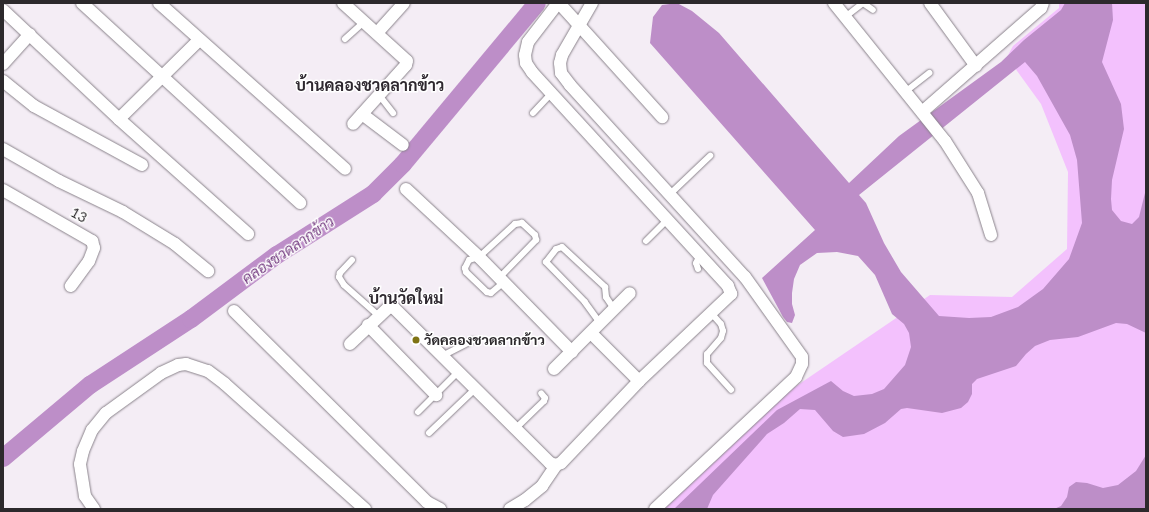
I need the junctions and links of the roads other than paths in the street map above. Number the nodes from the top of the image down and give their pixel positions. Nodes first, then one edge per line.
1 (82, 3) edge
2 (159, 3) edge
3 (343, 3) edge
4 (404, 3) edge
5 (558, 3) edge
6 (592, 3) edge
7 (834, 3) edge
8 (930, 3) edge
9 (1043, 3) edge
10 (3, 10) edge
11 (873, 10) dead end
12 (845, 17) junction
13 (364, 22) junction
14 (580, 25) junction
15 (377, 33) junction
16 (30, 34) junction
17 (345, 39) dead end
18 (199, 40) junction
19 (3, 64) edge
20 (976, 66) junction
21 (929, 73) dead end
22 (161, 77) junction
23 (3, 81) edge
24 (905, 92) junction
25 (551, 94) junction
26 (380, 95) junction
27 (393, 113) dead end
28 (533, 113) dead end
29 (362, 114) junction
30 (923, 114) junction
31 (662, 117) dead end
32 (119, 119) junction
33 (353, 124) dead end
34 (403, 145) dead end
35 (3, 149) edge
36 (710, 156) dead end
37 (142, 165) dead end
38 (345, 169) dead end
39 (406, 189) dead end
40 (3, 190) edge
41 (670, 195) junction
42 (300, 203) dead end
43 (667, 220) junction
44 (248, 234) dead end
45 (991, 235) dead end
46 (646, 241) dead end
47 (700, 255) junction
48 (479, 256) junction
49 (352, 260) dead end
50 (698, 269) dead end
51 (208, 271) dead end
52 (502, 280) junction
53 (71, 286) dead end
54 (630, 293) dead end
55 (614, 309) junction
56 (234, 311) dead end
57 (712, 314) junction
58 (379, 316) junction
59 (600, 323) junction
60 (368, 325) junction
61 (591, 333) junction
62 (473, 340) dead end
63 (350, 344) dead end
64 (572, 352) junction
65 (442, 356) junction
66 (554, 369) dead end
67 (458, 372) junction
68 (639, 381) junction
69 (475, 389) junction
70 (730, 390) dead end
71 (541, 393) dead end
72 (436, 394) junction
73 (418, 412) dead end
74 (515, 429) junction
75 (429, 433) dead end
76 (556, 464) junction
77 (513, 508) edge
78 (94, 509) edge
79 (365, 509) edge
80 (440, 509) edge
81 (655, 509) edge

1 - 22 street
2 - 18 street
3 - 13 street
4 - 15 street
5 - 14 street
5 - 25 street
6 - 14 street
7 - 12 street
8 - 20 street
9 - 20 street
10 - 16 street
11 - 12 lane
12 - 24 street
13 - 15 street
13 - 17 lane
14 - 31 street
14 - 41 street
15 - 26 street
16 - 19 street
16 - 32 street
18 - 22 street
18 - 38 street
20 - 30 street
21 - 24 lane
22 - 32 street
22 - 42 street
23 - 37 street
24 - 30 street
25 - 28 lane
25 - 43 street
26 - 27 lane
26 - 29 street
29 - 33 street
29 - 34 street
30 - 45 street
32 - 44 street
35 - 51 street
36 - 41 lane
39 - 48 street
40 - 53 street, 13
41 - 81 street
43 - 46 lane
43 - 47 street
47 - 50 lane
47 - 57 street
48 - 52 street
48 - 52 lane
48 - 52 lane
49 - 58 lane
52 - 64 street
54 - 55 street
55 - 59 street
55 - 59 lane
56 - 80 street
57 - 68 street
57 - 70 lane
58 - 60 street
58 - 65 street
59 - 61 street
60 - 63 street
60 - 72 street
61 - 64 street
61 - 68 street
62 - 65 lane
64 - 66 street
65 - 67 street
67 - 69 street
67 - 72 lane
68 - 76 street
69 - 74 street
69 - 75 lane
71 - 74 lane
72 - 73 lane
74 - 76 street
76 - 77 street
78 - 79 street

